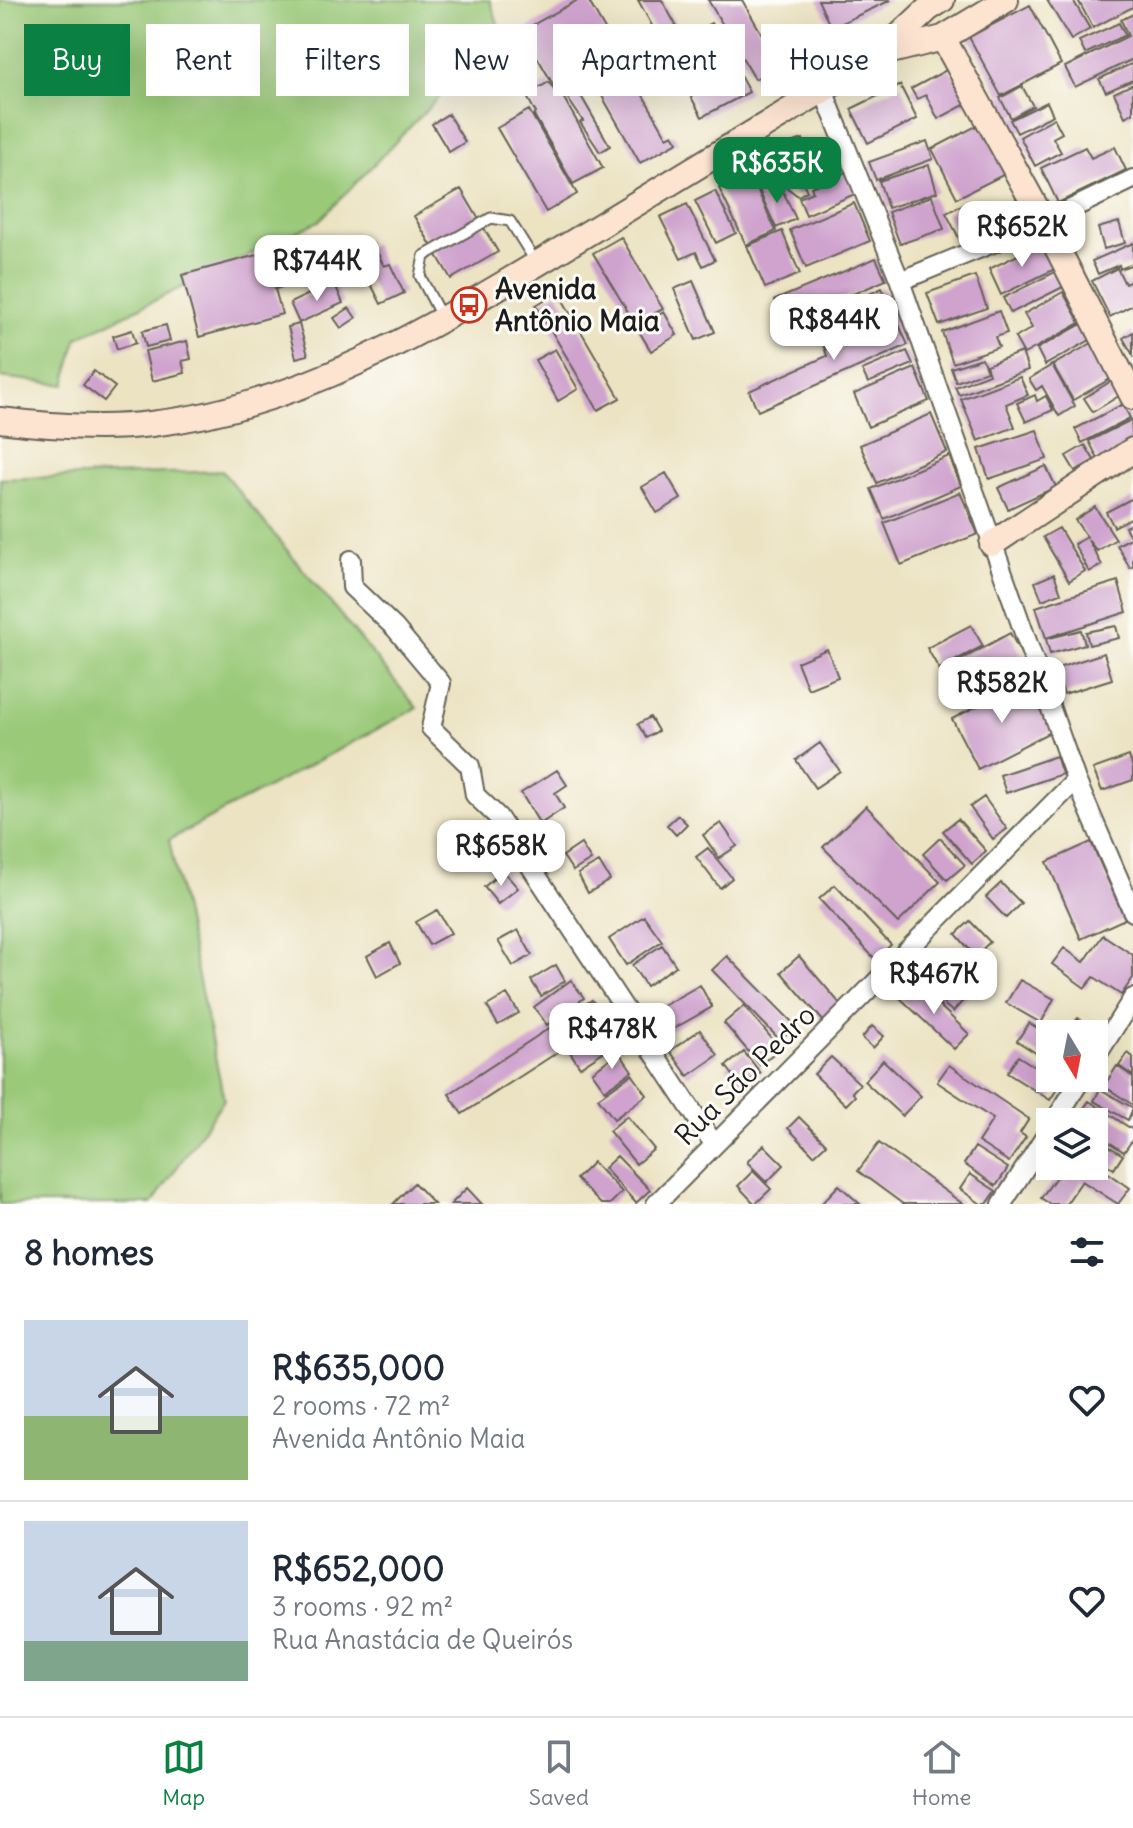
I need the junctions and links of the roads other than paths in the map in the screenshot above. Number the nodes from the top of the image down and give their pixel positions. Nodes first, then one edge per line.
1 (1006, 0) edge
2 (932, 3) edge
3 (897, 37) edge
4 (943, 38) junction
5 (897, 50) edge
6 (813, 96) edge
7 (825, 96) edge
8 (1133, 179) edge
9 (1044, 222) junction
10 (537, 264) junction
11 (900, 281) junction
12 (443, 320) junction
13 (1133, 397) edge
14 (0, 420) edge
15 (1133, 450) edge
16 (992, 544) junction
17 (351, 560) dead end
18 (1076, 780) junction
19 (1133, 912) edge
20 (1133, 998) edge
21 (1108, 1038) edge
22 (714, 1144) junction
23 (1036, 1151) edge
24 (656, 1204) edge
25 (1002, 1204) edge

1 - 4 main road
2 - 3 main road
2 - 4 street
4 - 5 main road
4 - 9 main road
6 - 10 main road
7 - 11 street
8 - 9 street
9 - 11 street
9 - 13 main road
10 - 12 main road
10 - 12 lane
11 - 16 street
12 - 14 main road
15 - 16 main road
16 - 18 street
17 - 22 street
18 - 19 street
18 - 22 street, Rua São Pedro
20 - 21 street
22 - 24 street, Rua São Pedro
23 - 25 street

